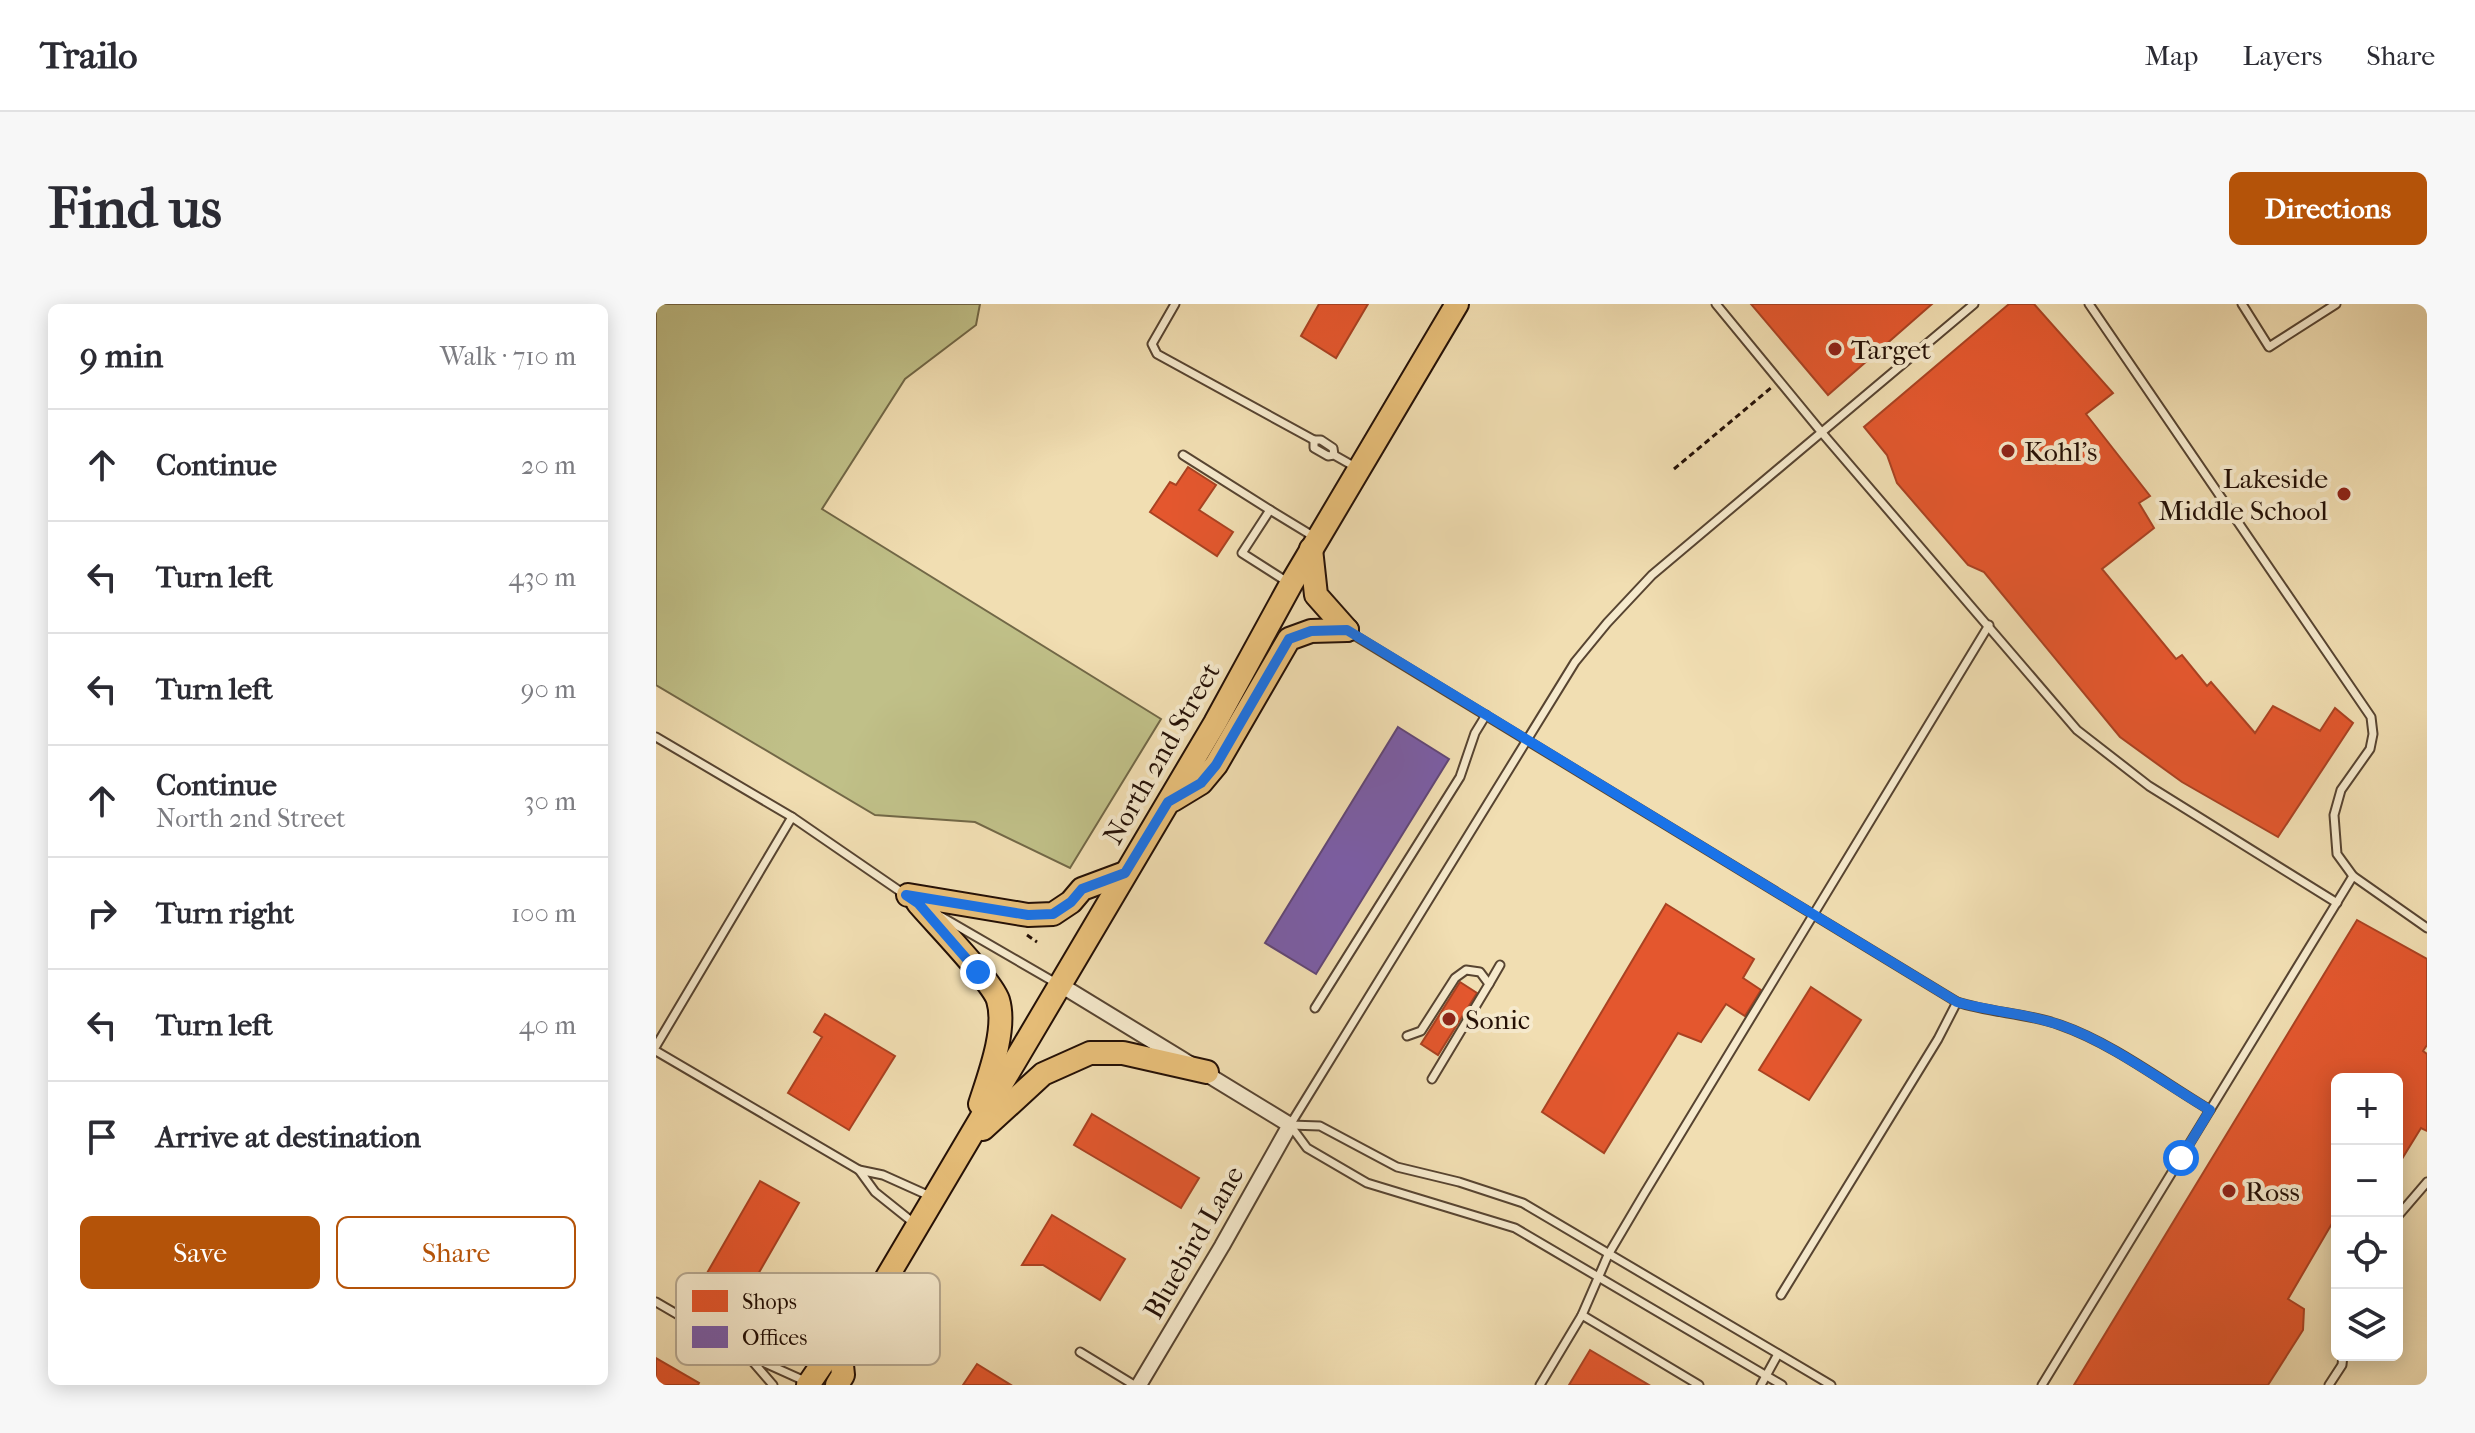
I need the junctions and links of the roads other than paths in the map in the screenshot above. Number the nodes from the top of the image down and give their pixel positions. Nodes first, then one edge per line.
1 (1175, 304) edge
2 (1457, 304) edge
3 (1716, 304) edge
4 (1974, 304) edge
5 (2089, 304) edge
6 (2242, 304) edge
7 (2336, 304) edge
8 (1823, 434) junction
9 (1183, 455) dead end
10 (1359, 469) junction
11 (1270, 510) junction
12 (1314, 544) junction
13 (1291, 584) junction
14 (1989, 625) junction
15 (1347, 630) junction
16 (1486, 715) junction
17 (656, 737) edge
18 (1527, 740) junction
19 (1168, 802) junction
20 (792, 817) junction
21 (1125, 873) junction
22 (2353, 876) junction
23 (912, 899) junction
24 (2337, 903) junction
25 (1813, 916) junction
26 (2427, 928) edge
27 (1500, 965) dead end
28 (1059, 984) junction
29 (1489, 984) junction
30 (1957, 1002) junction
31 (1315, 1008) dead end
32 (1407, 1036) dead end
33 (656, 1049) edge
34 (1207, 1072) junction
35 (1432, 1079) dead end
36 (2210, 1110) junction
37 (1290, 1125) junction
38 (968, 1143) junction
39 (859, 1170) junction
40 (2427, 1182) edge
41 (934, 1198) junction
42 (2403, 1210) edge
43 (917, 1225) junction
44 (1608, 1255) junction
45 (889, 1273) edge
46 (1600, 1277) junction
47 (1781, 1295) dead end
48 (656, 1302) edge
49 (676, 1314) edge
50 (1582, 1315) junction
51 (1080, 1352) dead end
52 (1778, 1354) junction
53 (2342, 1361) edge
54 (756, 1365) edge
55 (768, 1365) edge
56 (821, 1365) edge
57 (842, 1365) edge
58 (1766, 1375) junction
59 (808, 1384) edge
60 (773, 1385) edge
61 (837, 1385) edge
62 (1137, 1385) edge
63 (1540, 1385) edge
64 (1699, 1385) edge
65 (1761, 1385) edge
66 (1782, 1385) edge
67 (1831, 1385) edge
68 (2042, 1385) edge
69 (2329, 1385) edge

1 - 10 lane
2 - 10 main road, North 2nd Street
3 - 8 lane
4 - 8 lane
5 - 22 lane
6 - 7 lane
8 - 14 lane
8 - 18 lane
9 - 11 lane
10 - 12 main road, North 2nd Street
11 - 12 lane
11 - 13 lane
12 - 13 main road, North 2nd Street
12 - 15 main road
13 - 19 main road, North 2nd Street
14 - 24 lane
14 - 25 lane
15 - 16 lane
15 - 19 main road
16 - 18 lane
16 - 31 lane
17 - 20 lane
18 - 25 lane
18 - 37 lane
19 - 21 main road, North 2nd Street
20 - 23 lane
20 - 33 lane
21 - 23 main road
21 - 28 main road, North 2nd Street
22 - 24 lane
22 - 26 lane
23 - 28 lane
23 - 38 main road
24 - 36 lane
25 - 30 lane
25 - 44 lane
27 - 29 lane
28 - 34 street
28 - 38 main road, North 2nd Street
29 - 32 lane
29 - 35 lane
30 - 36 lane
30 - 47 lane
33 - 39 lane
34 - 37 street
34 - 38 main road
36 - 68 lane
37 - 44 lane
37 - 46 lane
37 - 62 street, Bluebird Lane
38 - 41 main road, North 2nd Street
39 - 41 lane
39 - 43 lane
40 - 42 lane
41 - 43 main road, North 2nd Street
43 - 45 main road, North 2nd Street
44 - 46 lane
44 - 52 lane
46 - 50 lane
46 - 58 lane
48 - 49 lane
50 - 63 lane
50 - 64 lane
51 - 62 lane
52 - 58 lane
52 - 67 lane
53 - 69 lane
54 - 60 lane
55 - 59 lane
56 - 59 main road, North 2nd Street
57 - 61 main road, North 2nd Street
58 - 65 lane
58 - 66 lane

